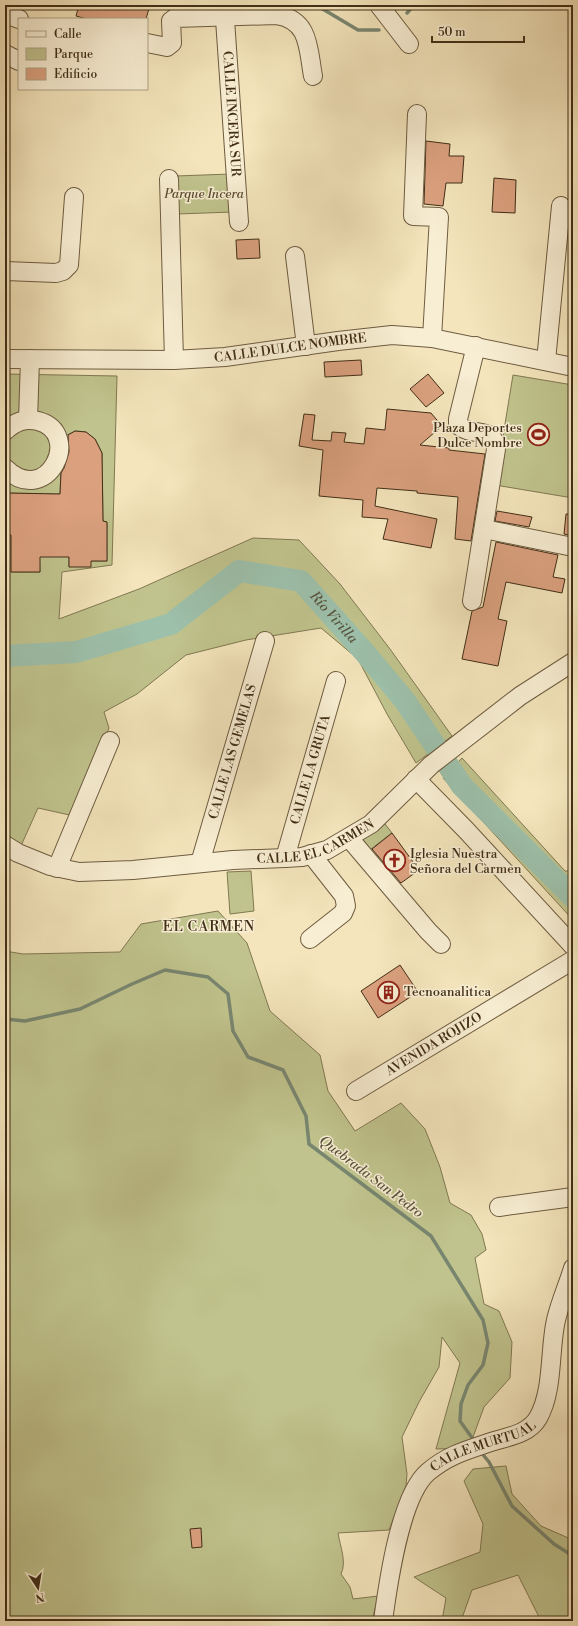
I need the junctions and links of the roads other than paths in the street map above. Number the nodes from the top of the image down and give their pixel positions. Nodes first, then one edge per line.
1 (379, 5) edge
2 (224, 10) edge
3 (5, 14) edge
4 (18, 19) edge
5 (148, 43) edge
6 (409, 44) dead end
7 (5, 54) edge
8 (18, 60) edge
9 (313, 76) dead end
10 (417, 114) dead end
11 (169, 179) dead end
12 (74, 197) dead end
13 (561, 206) dead end
14 (239, 222) dead end
15 (295, 256) dead end
16 (5, 271) edge
17 (432, 338) junction
18 (306, 346) junction
19 (476, 346) junction
20 (5, 359) edge
21 (30, 359) junction
22 (174, 360) junction
23 (546, 361) junction
24 (573, 367) edge
25 (28, 420) junction
26 (5, 431) edge
27 (5, 468) edge
28 (484, 529) junction
29 (573, 547) edge
30 (472, 601) dead end
31 (265, 641) dead end
32 (573, 662) edge
33 (336, 681) dead end
34 (110, 741) dead end
35 (416, 780) junction
36 (349, 838) junction
37 (5, 845) edge
38 (311, 854) junction
39 (285, 858) junction
40 (200, 863) junction
41 (57, 868) junction
42 (310, 939) dead end
43 (441, 944) dead end
44 (573, 946) edge
45 (573, 960) edge
46 (356, 1091) dead end
47 (573, 1197) edge
48 (499, 1207) dead end
49 (573, 1268) edge
50 (383, 1621) edge

1 - 6 street
2 - 5 street
2 - 9 street
2 - 14 street, CALLE INCERA SUR
3 - 4 street
7 - 8 street
10 - 17 street
11 - 22 street
12 - 16 street
13 - 23 street
15 - 18 street
17 - 18 street, CALLE DULCE NOMBRE
17 - 19 street, CALLE DULCE NOMBRE
18 - 22 street, CALLE DULCE NOMBRE
19 - 23 street, CALLE DULCE NOMBRE
19 - 28 street
20 - 21 street, CALLE DULCE NOMBRE
21 - 22 street, CALLE DULCE NOMBRE
21 - 25 street
23 - 24 street, CALLE DULCE NOMBRE
25 - 26 street
25 - 27 street
28 - 29 street
28 - 30 street
31 - 40 street, CALLE LAS GEMELAS
32 - 35 street, CALLE EL CARMEN
33 - 39 street, CALLE LA GRUTA
34 - 41 street
35 - 36 street, CALLE EL CARMEN
35 - 44 street
36 - 38 street, CALLE EL CARMEN
36 - 43 street
37 - 41 street, CALLE EL CARMEN
38 - 39 street, CALLE EL CARMEN
38 - 42 street
39 - 40 street, CALLE EL CARMEN
40 - 41 street, CALLE EL CARMEN
45 - 46 street, AVENIDA ROJIZO
47 - 48 street
49 - 50 street, CALLE MURTUAL

